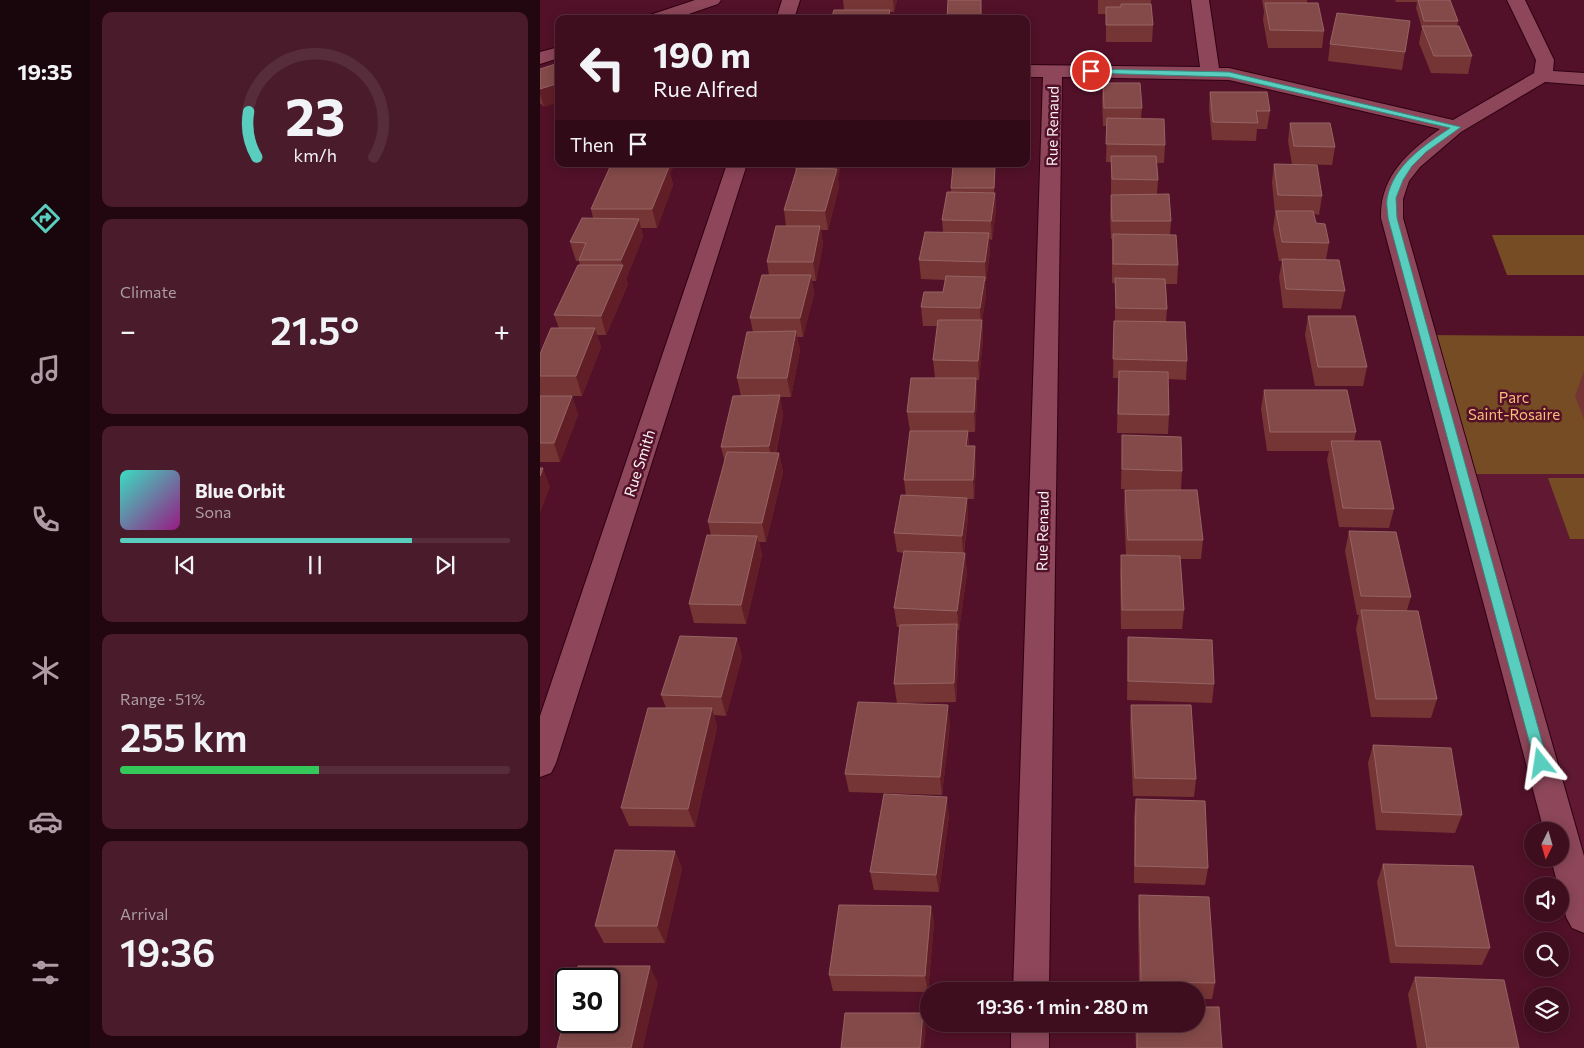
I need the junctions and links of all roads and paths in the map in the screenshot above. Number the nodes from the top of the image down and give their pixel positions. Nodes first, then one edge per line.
1 (712, 0) edge
2 (791, 0) edge
3 (1200, 0) edge
4 (1516, 0) edge
5 (668, 15) edge
6 (786, 15) edge
7 (555, 53) edge
8 (540, 58) edge
9 (1030, 71) edge
10 (1054, 71) junction
11 (1210, 73) junction
12 (1542, 76) junction
13 (1584, 79) edge
14 (1457, 127) junction
15 (736, 167) edge
16 (540, 763) edge
17 (1584, 917) edge
18 (1031, 982) edge
19 (1030, 1032) edge
20 (1030, 1048) edge

1 - 5 street
2 - 6 street
3 - 11 street
4 - 12 street
7 - 8 street
9 - 10 street
10 - 11 street
10 - 18 street, Rue Renaud
11 - 14 street
12 - 13 street
12 - 14 street
14 - 17 street
15 - 16 street, Rue Smith
19 - 20 street

